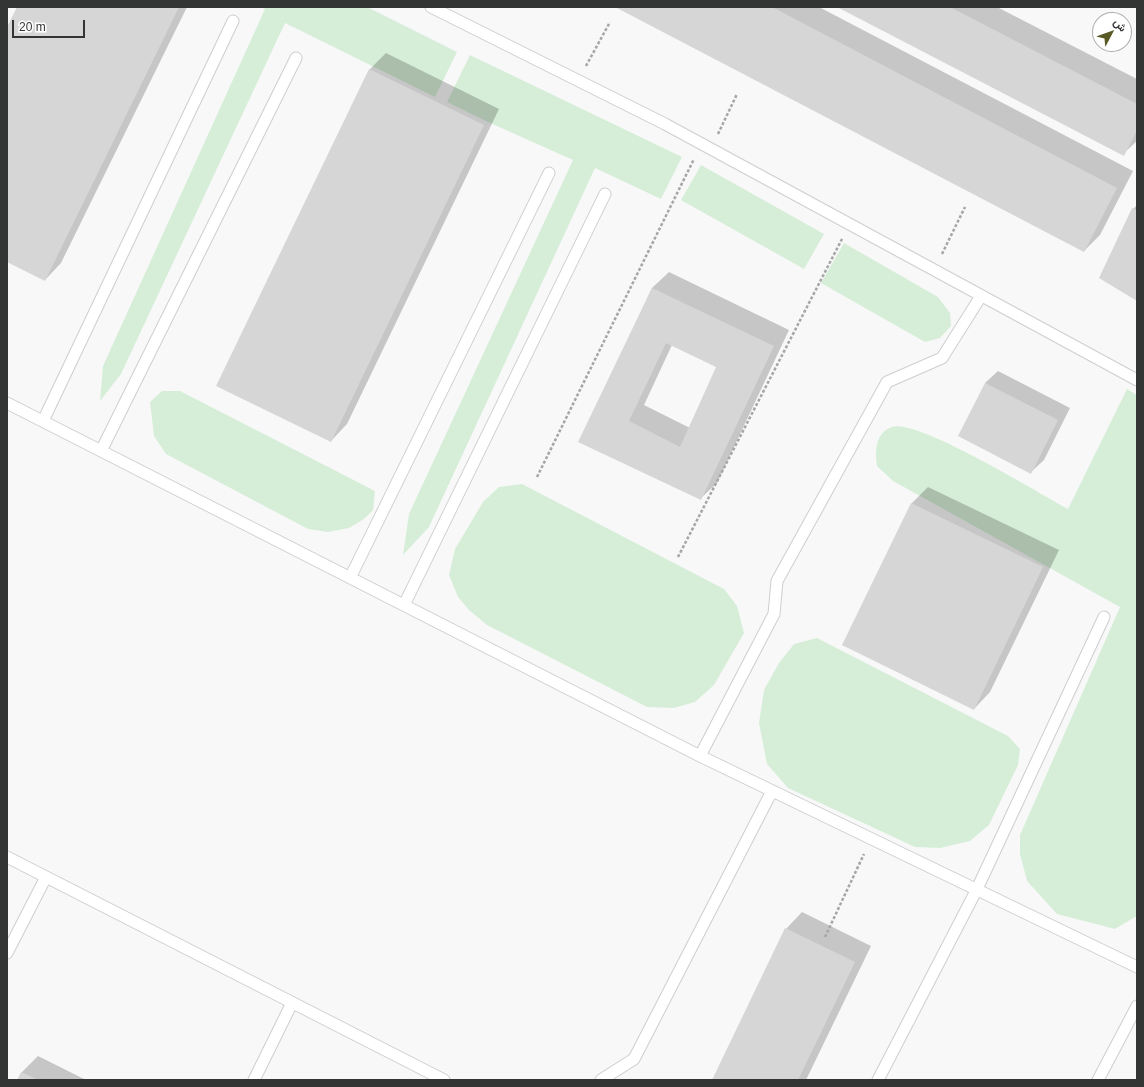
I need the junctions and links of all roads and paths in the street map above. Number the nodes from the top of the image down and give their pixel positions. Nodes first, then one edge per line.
1 (431, 7) edge
2 (233, 21) dead end
3 (610, 22) dead end
4 (296, 58) dead end
5 (578, 81) junction
6 (737, 94) dead end
7 (706, 147) junction
8 (549, 173) dead end
9 (605, 194) dead end
10 (965, 207) dead end
11 (850, 224) junction
12 (934, 271) junction
13 (982, 296) junction
14 (1137, 380) edge
15 (7, 403) edge
16 (43, 421) junction
17 (101, 451) junction
18 (537, 477) dead end
19 (678, 557) dead end
20 (350, 578) junction
21 (404, 605) junction
22 (1104, 617) dead end
23 (700, 756) junction
24 (772, 791) junction
25 (872, 839) junction
26 (7, 857) edge
27 (46, 877) junction
28 (977, 890) junction
29 (825, 937) dead end
30 (7, 952) edge
31 (1137, 967) edge
32 (292, 1003) junction
33 (1137, 1006) edge
34 (254, 1080) edge
35 (444, 1080) edge
36 (601, 1080) edge
37 (878, 1080) edge
38 (1098, 1080) edge

1 - 5 lane
2 - 16 lane
3 - 5 path
4 - 17 lane
5 - 7 lane
6 - 7 path
7 - 11 lane
7 - 18 path
8 - 20 lane
9 - 21 lane
10 - 12 path
11 - 12 lane
11 - 19 path
12 - 13 lane
13 - 14 lane
13 - 23 lane
15 - 16 lane
16 - 17 lane
17 - 20 lane
20 - 21 lane
21 - 23 lane
22 - 28 lane
23 - 24 lane
24 - 25 lane
24 - 36 lane
25 - 28 lane
25 - 29 path
26 - 27 lane
27 - 30 lane
27 - 32 lane
28 - 31 lane
28 - 37 lane
32 - 34 lane
32 - 35 lane
33 - 38 lane

